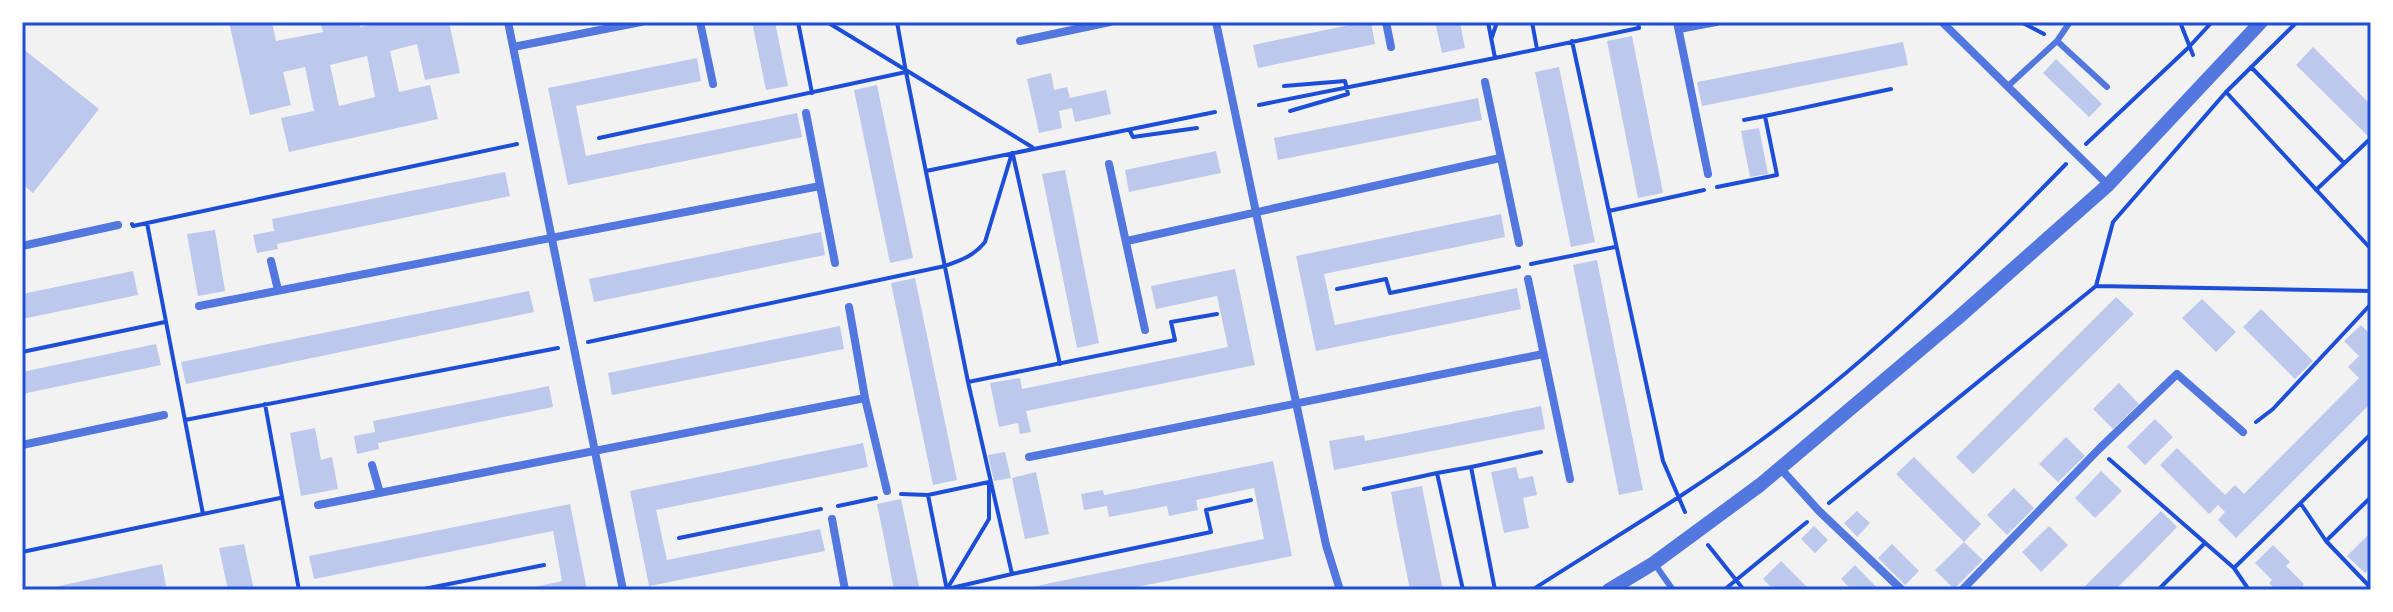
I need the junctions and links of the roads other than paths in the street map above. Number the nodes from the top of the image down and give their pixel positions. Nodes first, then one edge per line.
1 (508, 22) edge
2 (641, 22) edge
3 (700, 22) edge
4 (1110, 22) edge
5 (1216, 22) edge
6 (1386, 22) edge
7 (1716, 22) edge
8 (1942, 22) edge
9 (2070, 22) edge
10 (2261, 22) edge
11 (1678, 26) edge
12 (1020, 41) dead end
13 (2057, 41) junction
14 (513, 47) junction
15 (1391, 47) dead end
16 (1485, 82) dead end
17 (713, 84) dead end
18 (2007, 87) junction
19 (2107, 87) dead end
20 (806, 113) dead end
21 (1500, 158) junction
22 (1109, 164) dead end
23 (1708, 174) dead end
24 (2108, 185) junction
25 (820, 186) junction
26 (1256, 211) junction
27 (118, 225) dead end
28 (551, 239) junction
29 (1127, 241) junction
30 (1519, 243) dead end
31 (22, 246) edge
32 (271, 261) dead end
33 (835, 263) dead end
34 (1528, 279) dead end
35 (278, 290) junction
36 (199, 306) dead end
37 (849, 307) dead end
38 (1145, 330) dead end
39 (1543, 354) junction
40 (865, 398) junction
41 (1295, 402) junction
42 (164, 415) dead end
43 (2243, 432) road end
44 (22, 445) edge
45 (594, 451) junction
46 (1029, 457) dead end
47 (372, 465) dead end
48 (1780, 468) junction
49 (1570, 479) dead end
50 (380, 493) junction
51 (884, 494) road end
52 (318, 505) dead end
53 (832, 519) dead end
54 (1654, 563) junction
55 (623, 590) edge
56 (845, 590) edge
57 (1340, 590) edge
58 (1609, 590) edge
59 (1673, 590) edge
60 (1902, 590) edge
61 (1962, 590) edge

1 - 14 street
2 - 14 street
3 - 17 street
4 - 12 street
5 - 26 street
6 - 15 street
7 - 11 street
8 - 18 street
9 - 13 lane
10 - 24 street
11 - 23 street
13 - 18 lane
13 - 19 lane
14 - 28 street
16 - 21 street
18 - 24 street
20 - 25 street
21 - 26 street
21 - 30 street
22 - 29 street
24 - 48 street
25 - 28 street
25 - 33 street
26 - 29 street
26 - 41 street
27 - 31 street
28 - 35 street
28 - 45 street
29 - 38 street
32 - 35 street
34 - 39 street
35 - 36 street
37 - 40 street
39 - 41 street
39 - 49 street
40 - 45 street
40 - 51 street
41 - 46 street
41 - 57 street
42 - 44 street
43 - 61 street
45 - 50 street
45 - 55 street
47 - 50 street
48 - 54 street
48 - 60 street
50 - 52 street
53 - 56 street
54 - 58 street
54 - 59 lane

